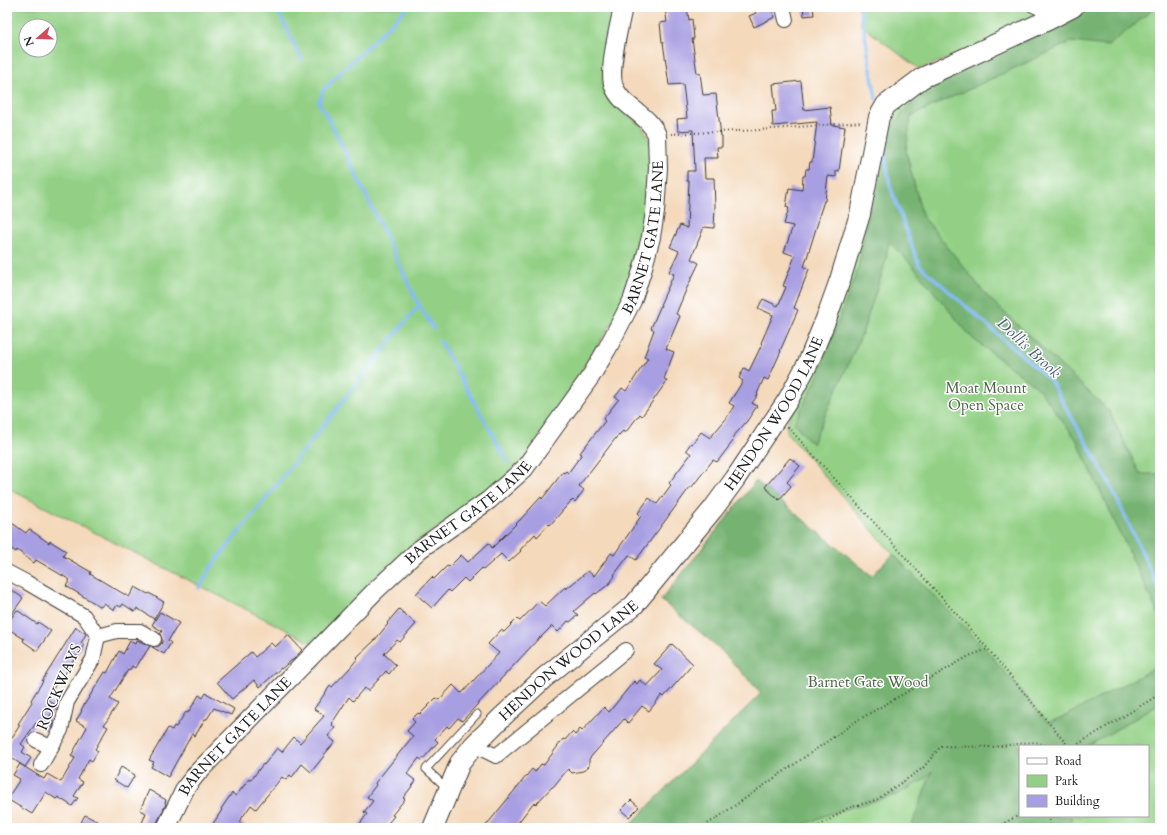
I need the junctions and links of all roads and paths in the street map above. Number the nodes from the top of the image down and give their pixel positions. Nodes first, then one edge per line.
1 (623, 7) edge
2 (1030, 7) edge
3 (1073, 7) edge
4 (1054, 17) junction
5 (864, 122) dead end
6 (657, 135) junction
7 (777, 417) junction
8 (7, 572) edge
9 (98, 636) junction
10 (154, 639) dead end
11 (988, 649) junction
12 (626, 650) dead end
13 (1160, 694) edge
14 (477, 714) dead end
15 (36, 740) dead end
16 (474, 745) junction
17 (1045, 745) edge
18 (1067, 745) edge
19 (1077, 745) edge
20 (50, 748) junction
21 (41, 764) dead end
22 (449, 790) junction
23 (1019, 816) edge
24 (1049, 817) edge
25 (166, 828) edge
26 (432, 828) edge
27 (700, 828) edge
28 (816, 828) edge
29 (994, 828) edge
30 (1050, 828) edge

1 - 6 street
2 - 4 lane
3 - 4 main road, HENDON WOOD LANE
4 - 7 main road, HENDON WOOD LANE
5 - 6 path
6 - 25 street, BARNET GATE LANE
7 - 11 path
7 - 16 main road, HENDON WOOD LANE
8 - 9 street, ROCKWAYS
9 - 10 street
9 - 20 street, ROCKWAYS
11 - 18 path
11 - 27 path
12 - 16 street
13 - 19 path
14 - 22 lane
15 - 20 street
16 - 22 main road, HENDON WOOD LANE
17 - 28 path
20 - 21 street, ROCKWAYS
22 - 26 main road, HENDON WOOD LANE
23 - 29 path
24 - 30 path

